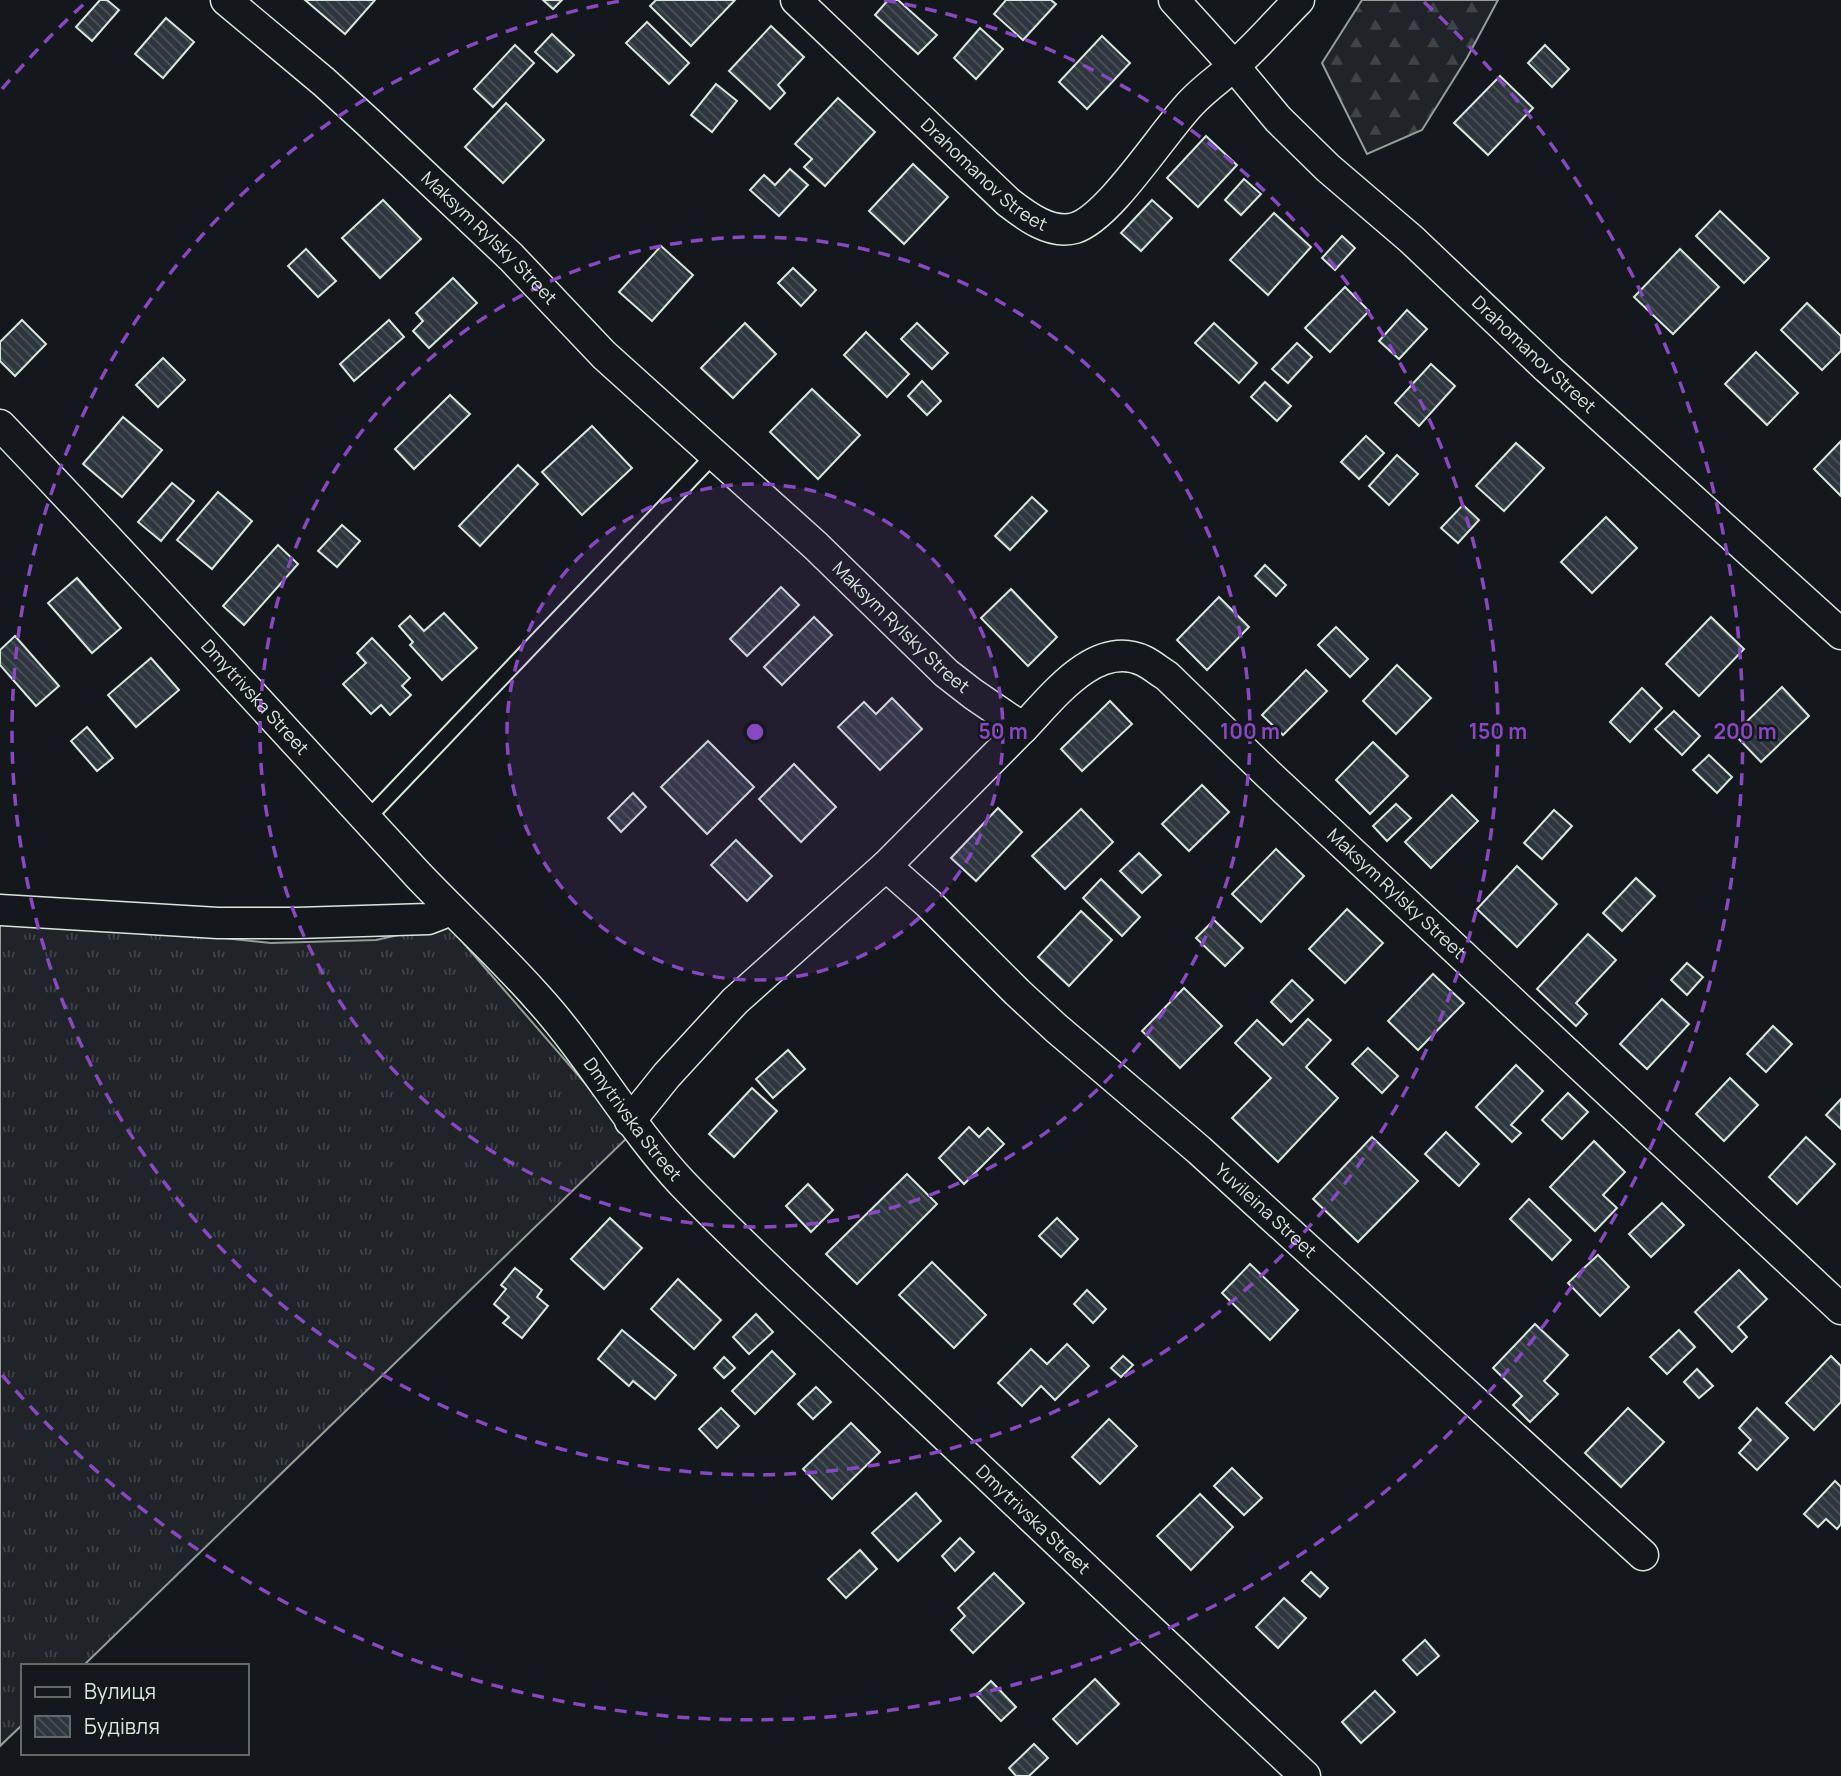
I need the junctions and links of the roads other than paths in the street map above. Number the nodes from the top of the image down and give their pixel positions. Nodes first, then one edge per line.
1 (226, 0) edge
2 (796, 0) edge
3 (1174, 0) edge
4 (1299, 0) edge
5 (1234, 66) junction
6 (0, 425) edge
7 (714, 455) junction
8 (1841, 634) edge
9 (1023, 728) junction
10 (368, 818) junction
11 (886, 866) junction
12 (449, 907) junction
13 (0, 910) edge
14 (631, 1121) junction
15 (1841, 1309) edge
16 (1643, 1555) dead end
17 (1305, 1776) edge

1 - 7 street, Maksym Rylsky Street
2 - 5 street, Drahomanov Street
3 - 5 street, Drahomanov Street
4 - 5 street
5 - 8 street, Drahomanov Street
6 - 10 street, Dmytrivska Street
7 - 9 street, Maksym Rylsky Street
7 - 10 lane
9 - 11 street
9 - 15 street, Maksym Rylsky Street
10 - 12 street, Dmytrivska Street
11 - 14 street
11 - 16 street, Yuvileina Street
12 - 13 street
12 - 14 street, Dmytrivska Street
14 - 17 street, Dmytrivska Street

